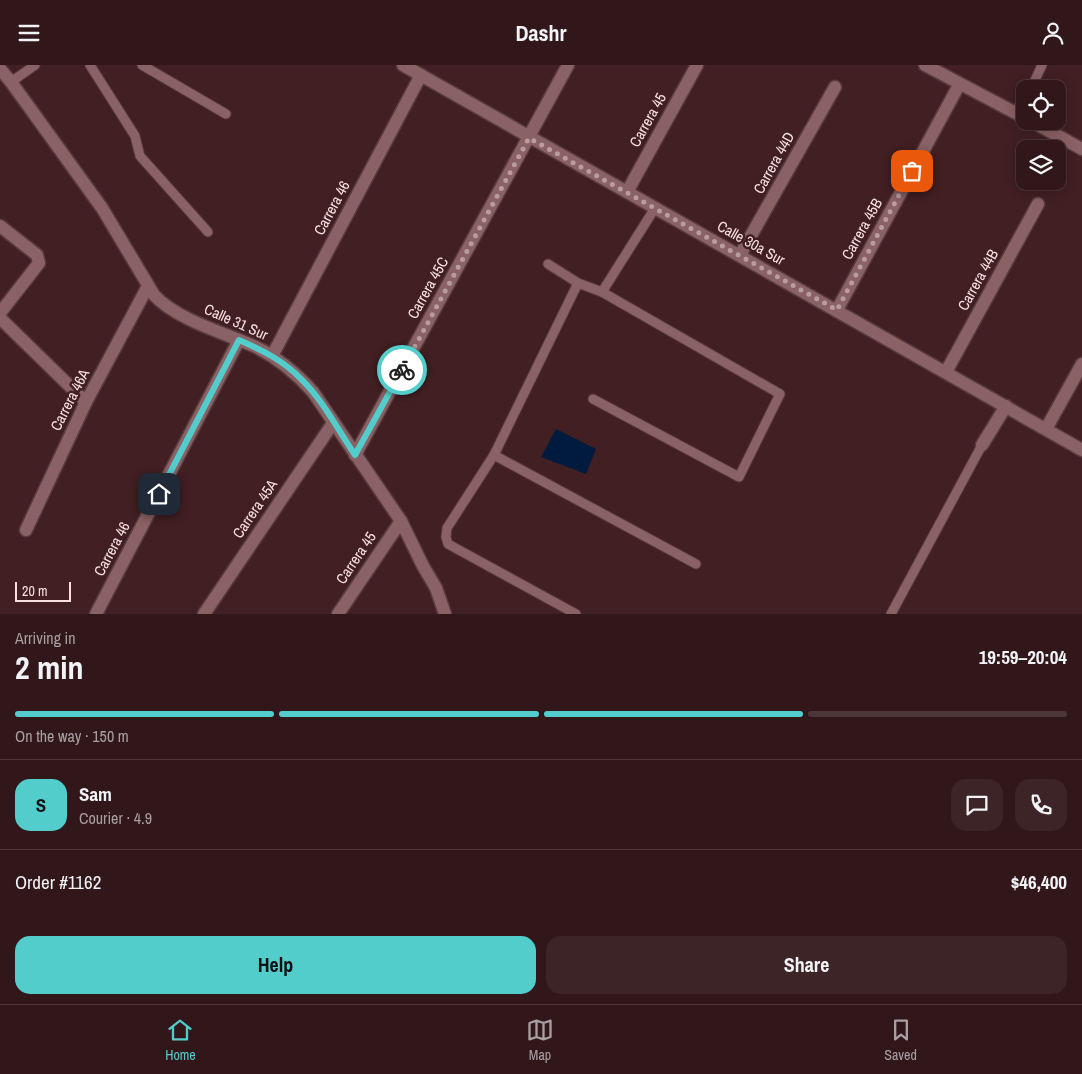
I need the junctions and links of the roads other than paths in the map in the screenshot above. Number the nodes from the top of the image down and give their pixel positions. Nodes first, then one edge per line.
1 (35, 65) edge
2 (90, 65) edge
3 (142, 65) edge
4 (568, 65) edge
5 (697, 65) edge
6 (925, 65) edge
7 (1042, 65) edge
8 (407, 66) edge
9 (0, 69) edge
10 (421, 75) junction
11 (1035, 80) edge
12 (11, 82) junction
13 (959, 85) junction
14 (836, 87) dead end
15 (1016, 113) edge
16 (226, 114) dead end
17 (1047, 130) edge
18 (529, 138) junction
19 (1082, 149) edge
20 (627, 192) junction
21 (1038, 204) dead end
22 (655, 208) junction
23 (0, 226) edge
24 (208, 232) dead end
25 (740, 255) junction
26 (548, 264) dead end
27 (578, 283) junction
28 (148, 286) junction
29 (602, 292) junction
30 (837, 310) junction
31 (0, 313) edge
32 (0, 318) edge
33 (239, 340) junction
34 (272, 356) junction
35 (1082, 364) edge
36 (946, 372) junction
37 (593, 399) dead end
38 (86, 402) junction
39 (1006, 406) junction
40 (333, 423) junction
41 (1046, 429) junction
42 (982, 445) joint
43 (1082, 450) edge
44 (355, 455) junction
45 (494, 455) junction
46 (401, 521) junction
47 (26, 530) dead end
48 (696, 564) dead end
49 (96, 614) edge
50 (204, 614) edge
51 (338, 614) edge
52 (445, 614) edge
53 (576, 614) edge
54 (891, 614) edge

1 - 12 lane
2 - 24 lane
3 - 16 lane
4 - 18 street
5 - 20 street, Carrera 45
6 - 13 street
7 - 11 lane
8 - 10 street, Calle 30a Sur
9 - 12 street, Calle 31 Sur
10 - 18 street, Calle 30a Sur
10 - 34 street, Carrera 46
12 - 28 street, Calle 31 Sur
13 - 15 street
13 - 30 street, Carrera 45B
14 - 25 street, Carrera 44D
17 - 19 street
18 - 20 street, Calle 30a Sur
18 - 44 street, Carrera 45C
20 - 22 street, Calle 30a Sur
21 - 36 street, Carrera 44B
22 - 25 street, Calle 30a Sur
22 - 29 lane
23 - 31 street
25 - 30 street, Calle 30a Sur
26 - 27 lane
27 - 29 lane
27 - 45 lane
28 - 33 street, Calle 31 Sur
28 - 38 street, Carrera 46A
29 - 37 lane
30 - 36 street, Calle 30a Sur
32 - 38 street
33 - 34 street, Calle 31 Sur
33 - 49 street, Carrera 46
34 - 40 street, Calle 31 Sur
35 - 41 street
36 - 39 street, Calle 30a Sur
38 - 47 street, Carrera 46A
39 - 41 street, Calle 30a Sur
39 - 42 street
40 - 44 street, Calle 31 Sur
40 - 50 street, Carrera 45A
41 - 43 street, Calle 30a Sur
42 - 54 lane
44 - 46 street, Calle 31 Sur
45 - 48 lane
45 - 53 lane
46 - 51 street, Carrera 45
46 - 52 street, Calle 31 Sur

